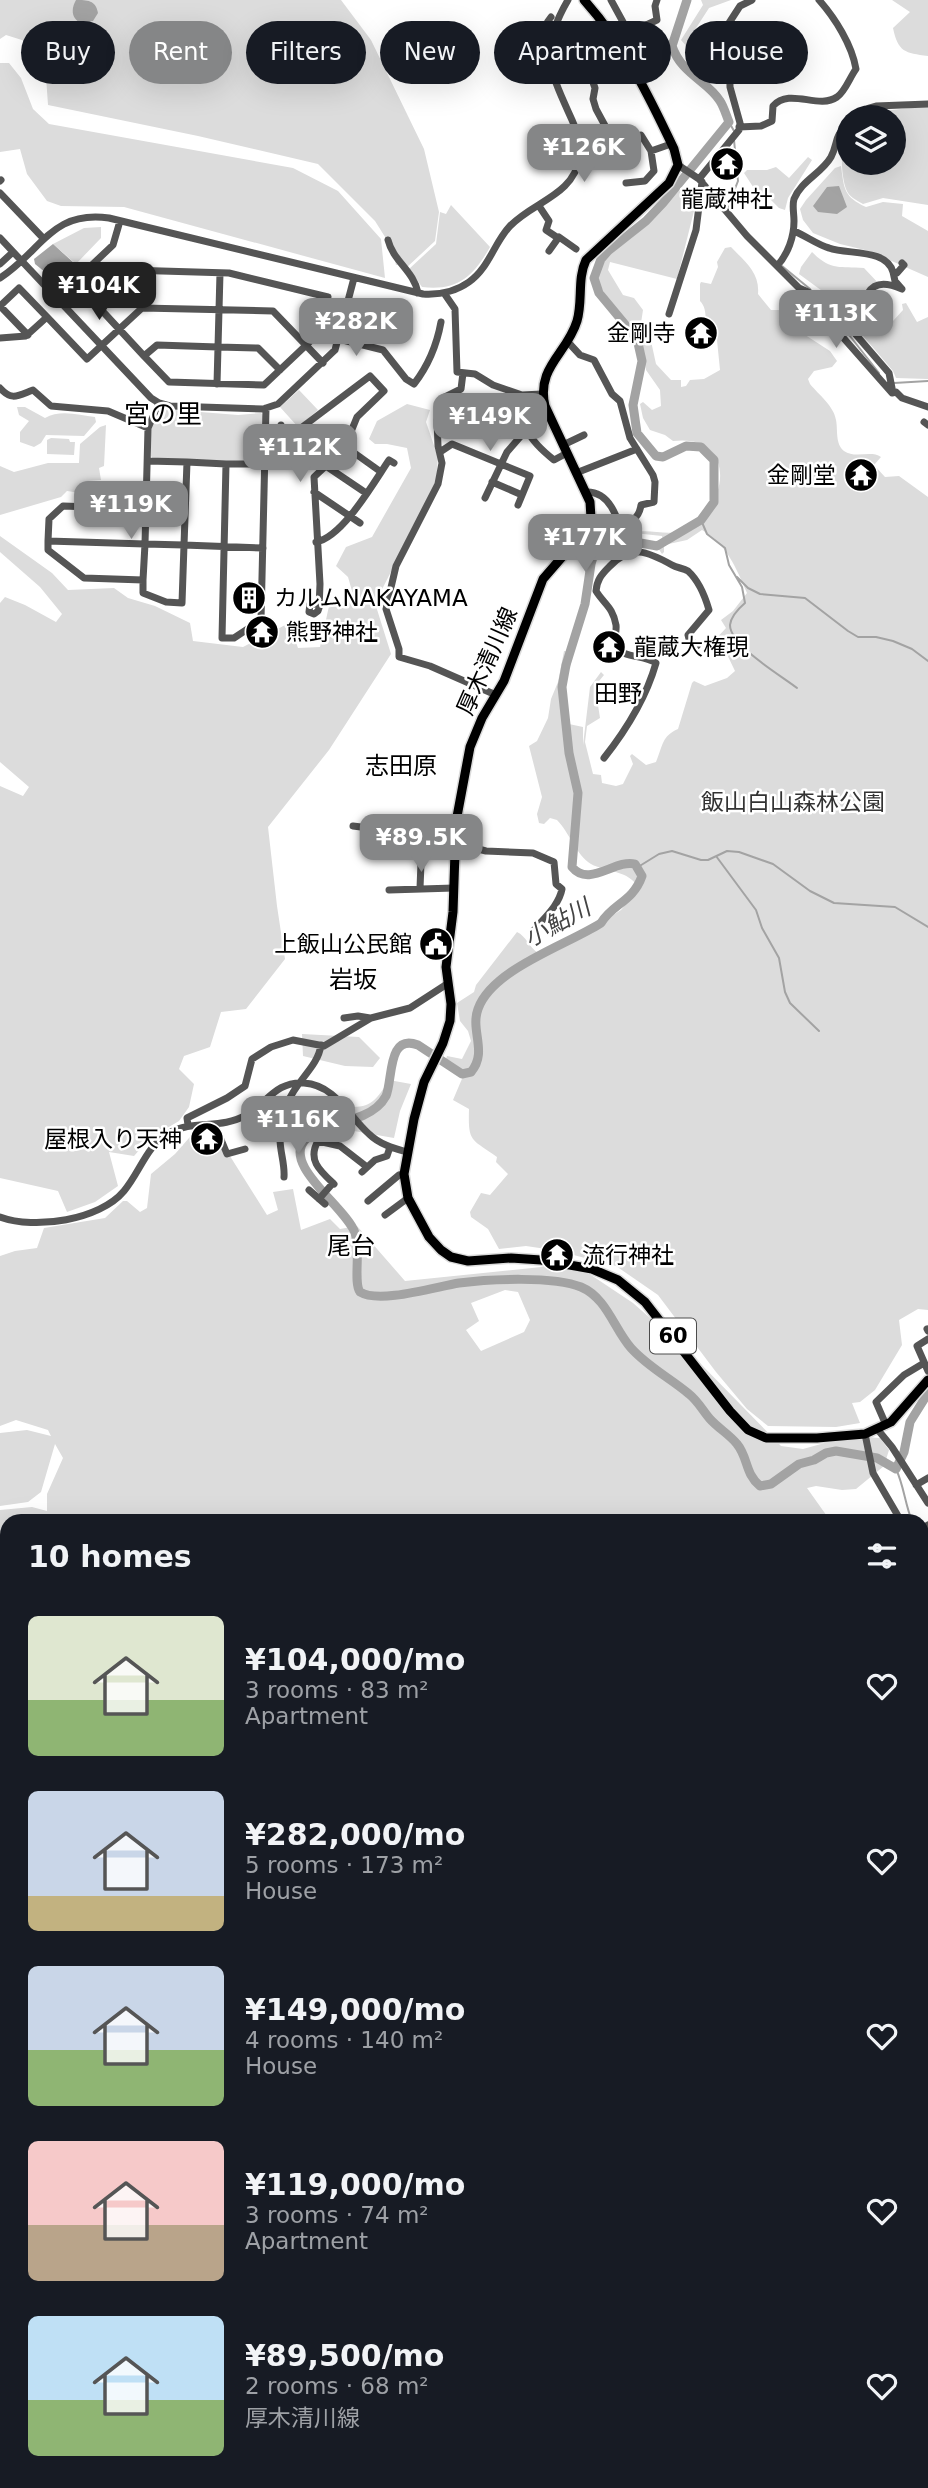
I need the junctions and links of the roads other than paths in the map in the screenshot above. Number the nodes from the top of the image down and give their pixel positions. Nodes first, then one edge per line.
1 (568, 0) edge
2 (584, 0) edge
3 (611, 0) edge
4 (657, 0) edge
5 (752, 0) edge
6 (819, 0) edge
7 (551, 17) dead end
8 (548, 21) edge
9 (558, 21) edge
10 (601, 21) edge
11 (622, 21) edge
12 (655, 21) edge
13 (557, 84) edge
14 (594, 84) edge
15 (640, 84) edge
16 (928, 104) edge
17 (902, 105) edge
18 (739, 127) junction
19 (836, 137) edge
20 (671, 144) junction
21 (651, 151) junction
22 (680, 167) junction
23 (699, 179) junction
24 (626, 183) dead end
25 (0, 193) edge
26 (539, 206) junction
27 (120, 221) junction
28 (42, 222) dead end
29 (34, 229) junction
30 (794, 231) junction
31 (8, 233) dead end
32 (1, 238) edge
33 (558, 238) junction
34 (44, 239) junction
35 (388, 240) dead end
36 (576, 249) dead end
37 (549, 251) dead end
38 (13, 252) junction
39 (22, 261) junction
40 (902, 263) dead end
41 (0, 264) edge
42 (777, 267) junction
43 (220, 272) junction
44 (893, 272) junction
45 (0, 278) edge
46 (354, 278) junction
47 (799, 288) junction
48 (418, 293) junction
49 (444, 293) junction
50 (868, 293) dead end
51 (57, 298) junction
52 (0, 306) edge
53 (219, 309) junction
54 (669, 314) dead end
55 (47, 317) junction
56 (441, 322) dead end
57 (119, 329) junction
58 (28, 335) junction
59 (0, 338) edge
60 (339, 339) junction
61 (567, 341) junction
62 (307, 345) junction
63 (102, 346) junction
64 (218, 347) junction
65 (144, 356) junction
66 (323, 363) junction
67 (280, 370) junction
68 (463, 373) junction
69 (217, 384) junction
70 (0, 387) edge
71 (889, 389) junction
72 (542, 394) junction
73 (530, 396) junction
74 (159, 404) junction
75 (928, 407) edge
76 (267, 408) junction
77 (345, 423) dead end
78 (281, 425) dead end
79 (354, 426) junction
80 (148, 428) junction
81 (527, 429) junction
82 (584, 435) dead end
83 (266, 440) junction
84 (281, 440) junction
85 (331, 444) dead end
86 (345, 448) junction
87 (565, 449) junction
88 (637, 449) junction
89 (440, 452) junction
90 (148, 461) junction
91 (187, 462) junction
92 (394, 463) dead end
93 (226, 464) junction
94 (266, 464) junction
95 (500, 464) junction
96 (326, 466) junction
97 (381, 472) junction
98 (576, 473) junction
99 (374, 481) junction
100 (492, 482) junction
101 (384, 488) dead end
102 (314, 492) junction
103 (585, 492) junction
104 (366, 493) junction
105 (522, 495) junction
106 (485, 498) dead end
107 (518, 505) dead end
108 (305, 506) dead end
109 (315, 506) junction
110 (146, 509) junction
111 (350, 516) junction
112 (360, 523) dead end
113 (619, 525) junction
114 (48, 541) junction
115 (316, 541) junction
116 (145, 544) junction
117 (184, 545) junction
118 (223, 546) junction
119 (263, 548) junction
120 (627, 550) junction
121 (143, 580) junction
122 (331, 585) dead end
123 (320, 586) junction
124 (319, 604) dead end
125 (696, 646) dead end
126 (496, 695) junction
127 (604, 758) dead end
128 (353, 826) dead end
129 (455, 839) junction
130 (421, 863) dead end
131 (419, 888) junction
132 (454, 888) junction
133 (389, 890) dead end
134 (534, 930) dead end
135 (447, 984) junction
136 (344, 1018) dead end
137 (371, 1018) junction
138 (321, 1045) junction
139 (299, 1083) junction
140 (188, 1125) junction
141 (215, 1125) junction
142 (245, 1149) dead end
143 (407, 1152) junction
144 (390, 1153) junction
145 (284, 1177) dead end
146 (404, 1177) junction
147 (309, 1190) dead end
148 (408, 1198) junction
149 (368, 1201) dead end
150 (385, 1215) dead end
151 (0, 1217) edge
152 (928, 1339) edge
153 (926, 1367) edge
154 (928, 1380) edge
155 (882, 1427) junction
156 (865, 1434) junction
157 (928, 1478) edge
158 (915, 1482) junction
159 (928, 1503) edge
160 (897, 1514) edge

1 - 9 street
2 - 10 main road
3 - 11 street
4 - 12 street
5 - 18 street
6 - 18 street
7 - 8 street
13 - 26 street
14 - 21 street
15 - 20 main road
16 - 17 street
18 - 23 street
19 - 30 street
20 - 21 street
20 - 22 main road
21 - 24 street
22 - 23 street
22 - 61 main road
23 - 42 street
23 - 54 street
25 - 29 street
26 - 33 street
26 - 49 street
27 - 34 street
27 - 46 street
27 - 51 street
28 - 29 street
29 - 34 street
30 - 42 street
30 - 44 street
31 - 32 street
32 - 38 street
33 - 36 street
33 - 37 street
34 - 39 street
35 - 48 street
38 - 39 street
38 - 41 street
39 - 45 street
39 - 51 street
40 - 44 street
42 - 47 street
43 - 53 street
43 - 57 street
43 - 62 street
44 - 50 street
46 - 48 street
46 - 60 street
47 - 71 street
47 - 71 street
48 - 49 street
49 - 68 street
51 - 63 street
52 - 55 street
52 - 58 street
53 - 57 street
53 - 62 street
53 - 64 street
55 - 58 street
55 - 63 street
56 - 60 street
57 - 63 street
57 - 65 street
58 - 59 street
60 - 66 street
61 - 72 main road
61 - 88 street
62 - 66 street
62 - 67 street
63 - 74 street
64 - 65 street
64 - 67 street
64 - 69 street
65 - 69 street
66 - 76 street
67 - 69 street
68 - 73 street
68 - 89 street
70 - 80 street
71 - 75 street
72 - 73 street
72 - 87 main road, 厚木清川線 / 60
73 - 81 street
74 - 76 street
74 - 80 street
76 - 83 street
77 - 79 street
78 - 84 street
79 - 84 street
79 - 86 street
80 - 90 street
81 - 87 street
81 - 95 street
82 - 87 street
83 - 84 street
83 - 94 street
85 - 86 street
86 - 96 street
86 - 97 street
87 - 98 main road, 厚木清川線 / 60
88 - 98 street
88 - 113 street
89 - 95 street
89 - 126 street
90 - 91 street
90 - 110 street
91 - 93 street
91 - 117 street
92 - 97 street
93 - 94 street
93 - 118 street
94 - 119 street
95 - 100 street
95 - 105 street
96 - 102 street
96 - 104 street
97 - 99 street
98 - 103 main road, 厚木清川線 / 60
99 - 101 street
99 - 104 street
100 - 105 street
100 - 106 street
102 - 109 street
102 - 111 street
103 - 113 street
103 - 126 main road, 厚木清川線 / 60
104 - 111 street
105 - 107 street
108 - 109 street
109 - 115 street
110 - 114 street
110 - 116 street
111 - 112 street
111 - 115 street
113 - 120 street
114 - 116 street
114 - 121 street
115 - 123 street
116 - 117 street
116 - 121 street
117 - 118 street
117 - 121 street
118 - 119 street
118 - 119 street
120 - 125 street
120 - 127 street
122 - 123 street
123 - 124 street
126 - 129 main road, 厚木清川線 / 60
128 - 129 street
129 - 132 main road, 厚木清川線 / 60
129 - 134 street
130 - 131 street
131 - 132 street
131 - 133 street
132 - 135 main road, 厚木清川線 / 60
135 - 137 street
135 - 143 main road, 厚木清川線 / 60
136 - 137 street
137 - 138 street
138 - 139 street
138 - 140 street
139 - 141 street
139 - 144 street
139 - 145 street
140 - 141 street
140 - 151 street
141 - 142 street
143 - 144 street
143 - 146 main road, 厚木清川線 / 60
144 - 147 street
146 - 148 main road, 60
146 - 149 street
148 - 150 street
148 - 156 main road, 60
152 - 153 street
153 - 155 street
154 - 155 main road, 60
155 - 156 main road, 60
155 - 158 street
156 - 160 street
157 - 158 street
158 - 159 street

